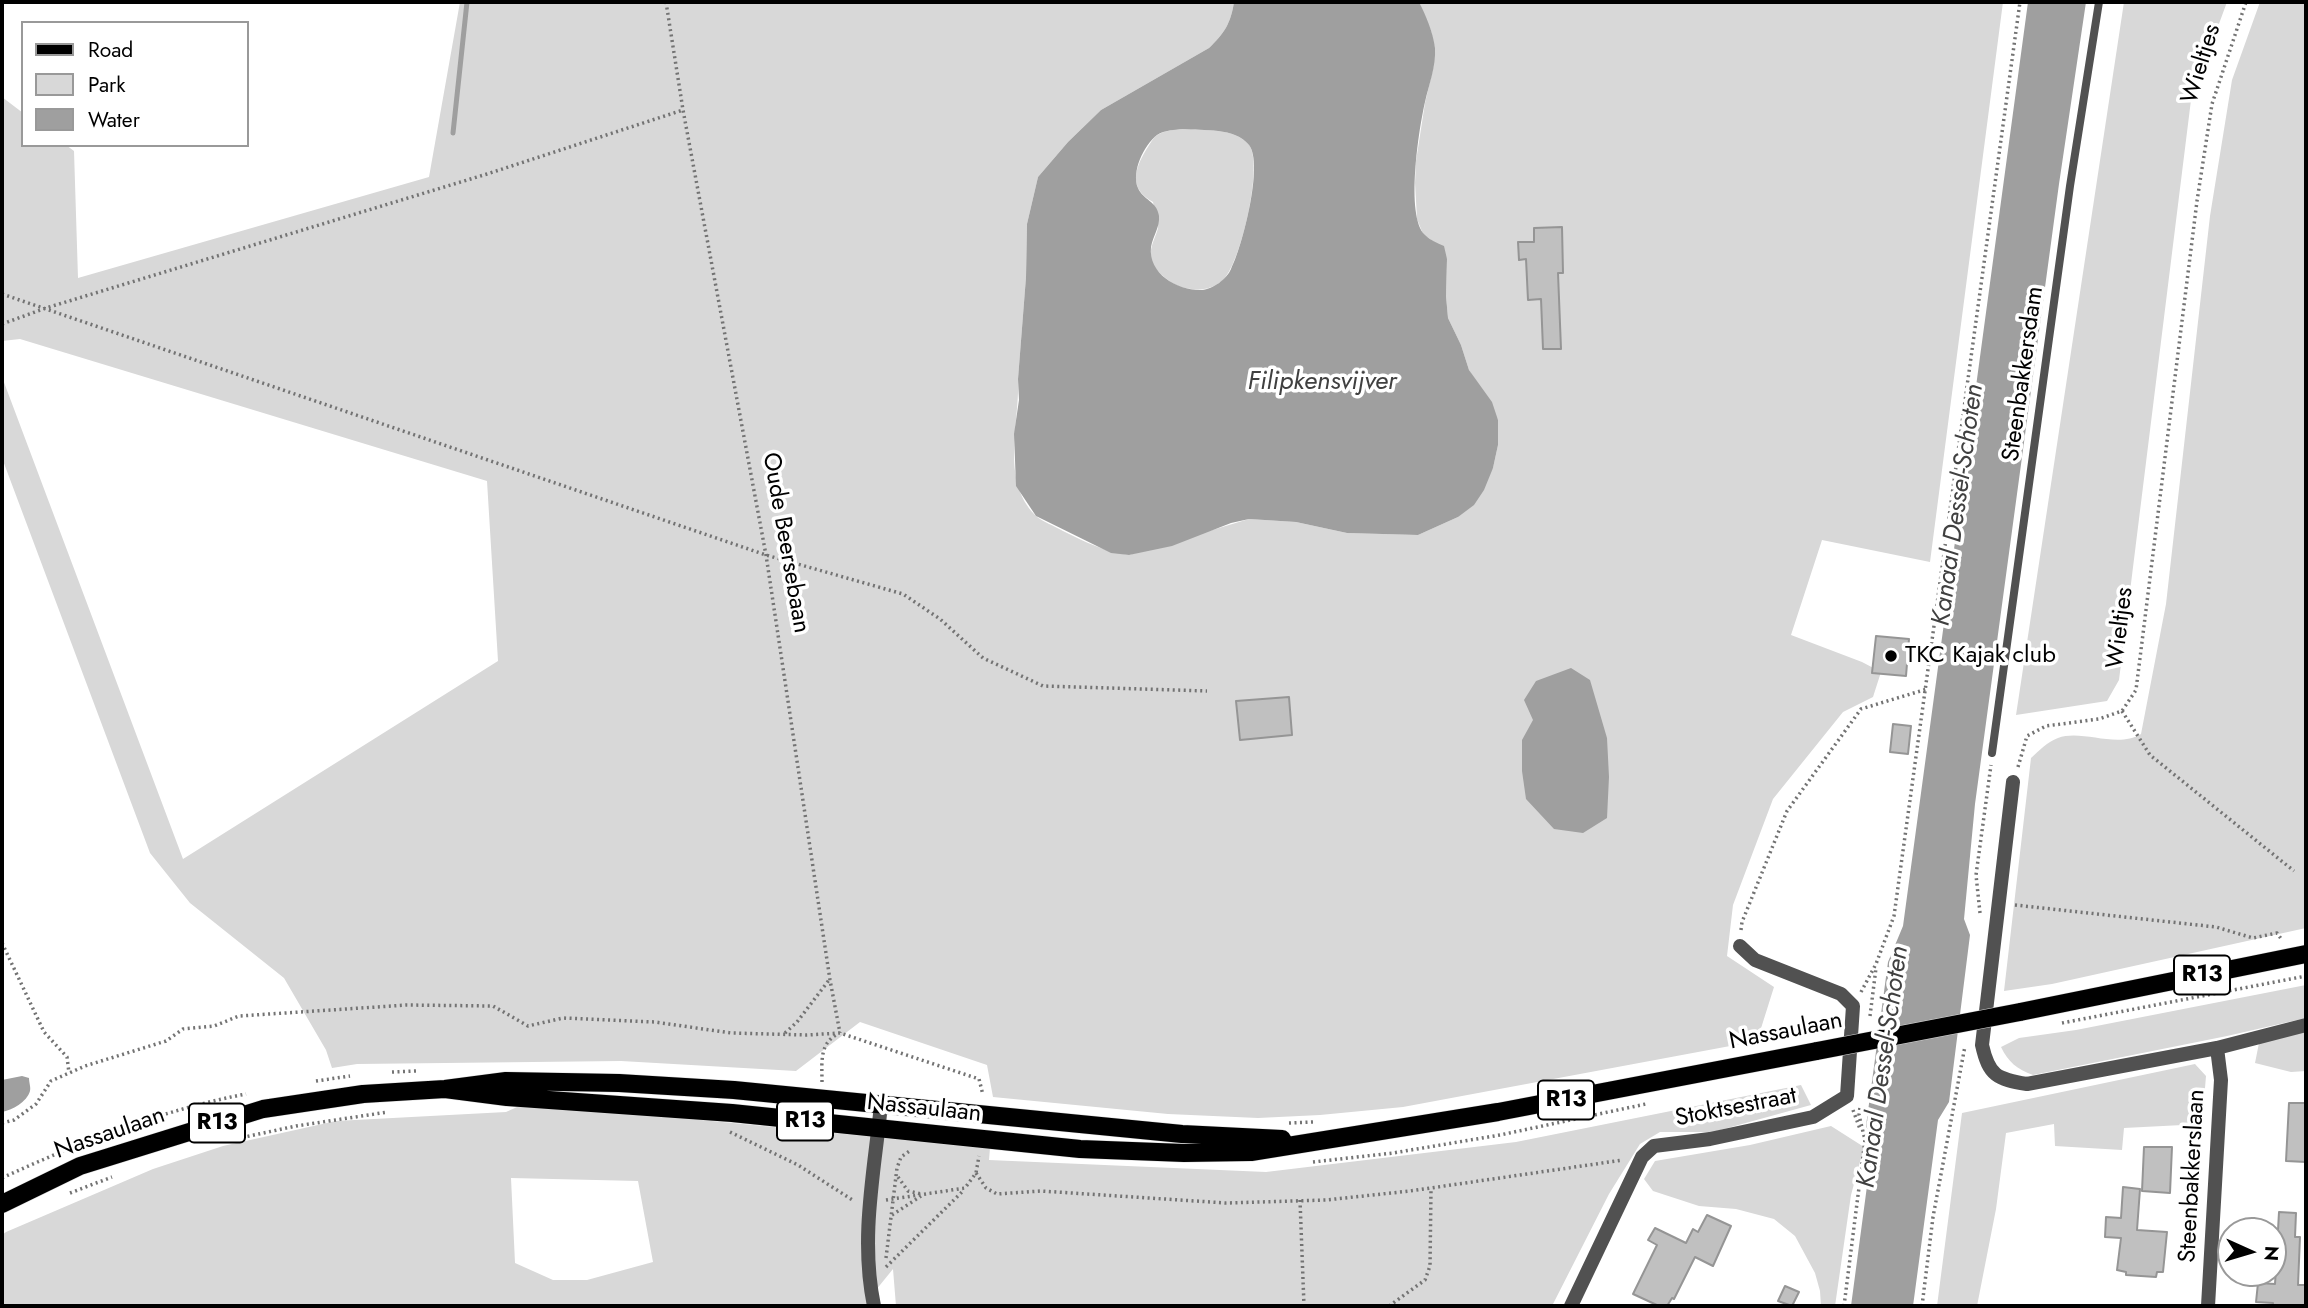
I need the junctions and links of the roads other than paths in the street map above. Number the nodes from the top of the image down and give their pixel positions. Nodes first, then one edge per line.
1 (2099, 2) edge
2 (1992, 753) road end
3 (2014, 782) road end
4 (1740, 946) road end
5 (2306, 954) edge
6 (2306, 1025) edge
7 (2217, 1048) junction
8 (445, 1089) junction
9 (881, 1105) junction
10 (878, 1129) junction
11 (1314, 1140) junction
12 (2, 1204) edge
13 (874, 1306) edge
14 (1570, 1306) edge
15 (2208, 1306) edge

1 - 2 lane, Steenbakkersdam
3 - 7 street
4 - 14 street, Stoktsestraat
5 - 11 main road, Nassaulaan / R13, bridge
6 - 7 street
7 - 15 street, Steenbakkerslaan
8 - 9 main road, Nassaulaan / R13
8 - 10 main road, Nassaulaan / R13
8 - 12 main road, Nassaulaan / R13
9 - 10 street
9 - 11 main road, Nassaulaan / R13
10 - 11 main road, Nassaulaan / R13
10 - 13 street

